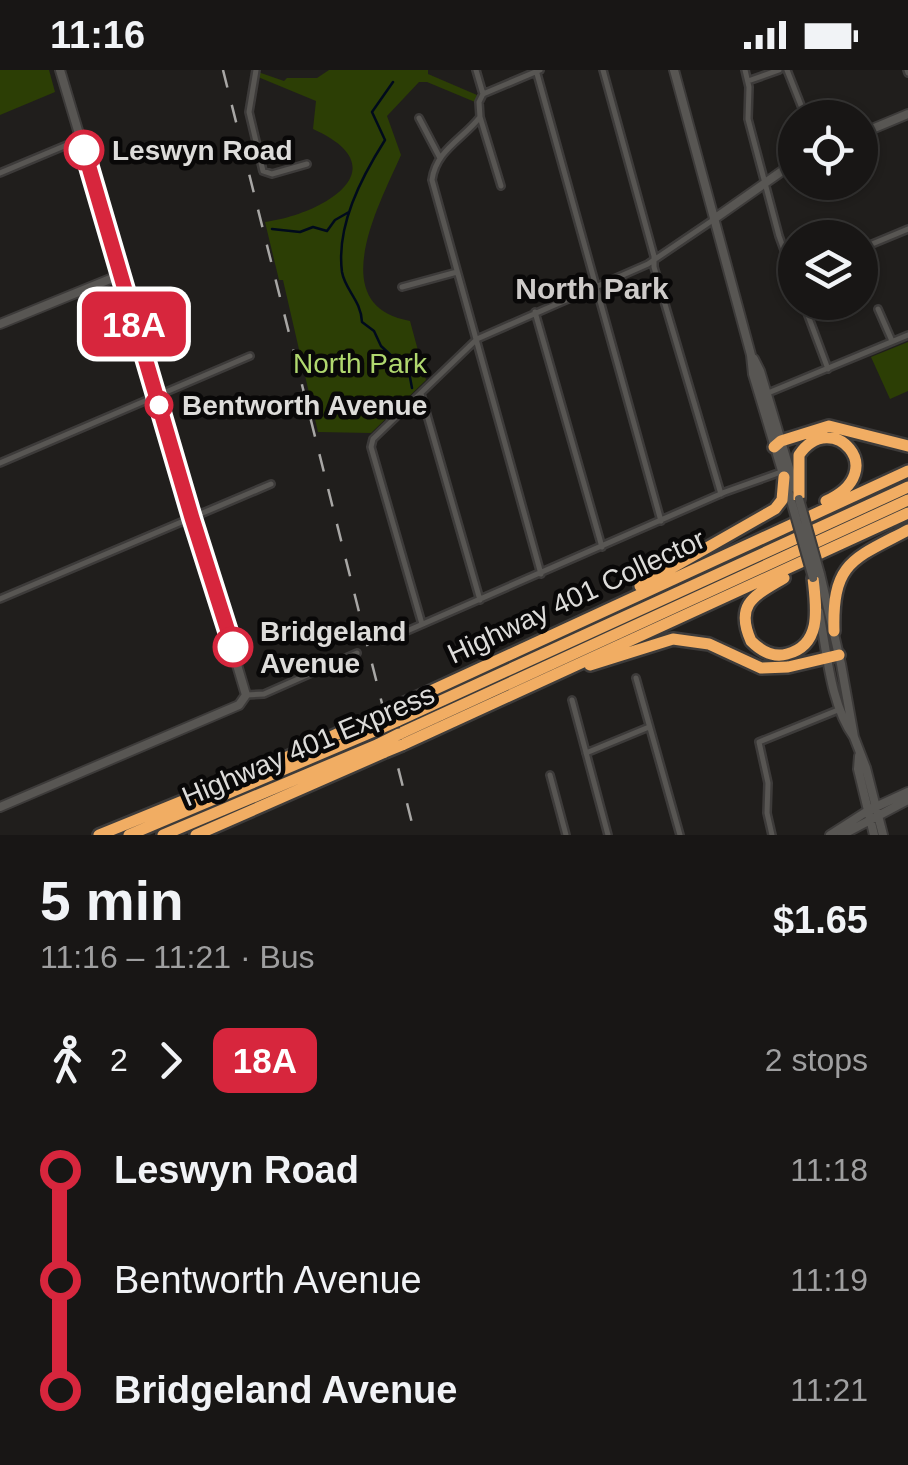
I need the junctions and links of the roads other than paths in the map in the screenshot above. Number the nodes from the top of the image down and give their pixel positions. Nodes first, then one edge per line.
1 (60, 70) edge
2 (256, 70) edge
3 (476, 70) edge
4 (603, 70) edge
5 (674, 70) edge
6 (745, 70) edge
7 (779, 70) edge
8 (787, 70) edge
9 (537, 71) edge
10 (748, 81) junction
11 (482, 94) junction
12 (799, 100) edge
13 (908, 114) edge
14 (480, 117) junction
15 (419, 118) dead end
16 (878, 126) edge
17 (81, 140) junction
18 (440, 158) junction
19 (307, 164) dead end
20 (0, 173) edge
21 (778, 174) edge
22 (765, 183) junction
23 (501, 186) dead end
24 (714, 219) junction
25 (778, 226) edge
26 (908, 229) edge
27 (878, 242) edge
28 (653, 261) junction
29 (457, 272) junction
30 (120, 274) junction
31 (402, 287) dead end
32 (596, 287) junction
33 (878, 308) dead end
34 (535, 312) junction
35 (810, 320) edge
36 (0, 324) edge
37 (908, 334) edge
38 (476, 338) junction
39 (892, 342) junction
40 (250, 356) dead end
41 (828, 370) junction
42 (420, 394) junction
43 (764, 395) junction
44 (156, 396) junction
45 (777, 444) junction
46 (908, 446) edge
47 (0, 463) edge
48 (908, 472) edge
49 (783, 474) junction
50 (271, 484) dead end
51 (908, 487) edge
52 (721, 494) junction
53 (908, 500) edge
54 (795, 502) junction
55 (908, 513) edge
56 (192, 518) junction
57 (661, 521) junction
58 (908, 530) edge
59 (602, 547) junction
60 (731, 553) junction
61 (820, 554) junction
62 (541, 574) junction
63 (816, 576) junction
64 (0, 599) edge
65 (480, 600) junction
66 (422, 624) junction
67 (834, 630) junction
68 (384, 641) dead end
69 (538, 641) junction
70 (357, 652) dead end
71 (834, 656) junction
72 (557, 672) junction
73 (636, 678) dead end
74 (246, 695) junction
75 (572, 700) dead end
76 (841, 709) junction
77 (378, 722) junction
78 (398, 727) junction
79 (650, 727) junction
80 (854, 736) junction
81 (382, 748) junction
82 (586, 753) junction
83 (550, 774) dead end
84 (908, 796) edge
85 (0, 807) edge
86 (873, 812) junction
87 (99, 835) edge
88 (129, 835) edge
89 (163, 835) edge
90 (196, 835) edge
91 (566, 835) edge
92 (608, 835) edge
93 (680, 835) edge
94 (772, 835) edge
95 (830, 835) edge
96 (842, 835) edge
97 (874, 835) edge
98 (883, 835) edge

1 - 17 street
2 - 19 street
3 - 11 street
4 - 28 street
5 - 24 street
6 - 10 street
7 - 10 street
8 - 12 street
9 - 11 street
9 - 32 street
10 - 22 street
11 - 14 street
13 - 16 street
14 - 18 street
14 - 23 street
15 - 18 street
17 - 20 street
17 - 30 street
18 - 29 street
21 - 22 street
22 - 24 street
22 - 25 street
24 - 28 street
24 - 43 street
26 - 27 street
28 - 32 street
28 - 52 street
29 - 31 street
29 - 38 street
30 - 36 street
30 - 44 street
32 - 34 street
32 - 57 street
33 - 39 street
34 - 38 street
34 - 59 street
35 - 41 street
37 - 39 street
38 - 42 street
38 - 62 street
39 - 41 street
40 - 44 street
41 - 43 street
42 - 65 street
42 - 66 street
43 - 45 street
44 - 47 street
44 - 56 street
45 - 46 highway
45 - 49 street
45 - 54 street
48 - 60 highway, Highway 401 Collector
49 - 52 street
49 - 54 street
49 - 69 highway
50 - 56 street
51 - 78 highway, Highway 401 Express
52 - 57 street
53 - 78 highway, Highway 401 Express
54 - 60 highway
54 - 63 street, bridge
55 - 61 highway, Highway 401 Collector
56 - 64 street
56 - 74 street
57 - 59 street
58 - 67 highway
59 - 62 street
60 - 69 highway, Highway 401 Collector
61 - 63 highway
61 - 72 highway, Highway 401 Collector
62 - 65 street
63 - 67 street
63 - 71 street
65 - 66 street
66 - 68 street
67 - 71 street
69 - 78 highway, Highway 401 Collector
70 - 74 street
71 - 72 highway
71 - 76 street
71 - 80 street
72 - 78 highway, Highway 401 Collector
73 - 79 street
74 - 85 street
75 - 82 street
76 - 80 street
76 - 94 street
77 - 78 highway, Highway 401 Express, bridge
77 - 87 highway
77 - 88 highway, Highway 401 Express
78 - 81 highway, Highway 401 Collector, bridge
79 - 82 street
79 - 93 street
80 - 86 street
81 - 89 highway, Highway 401 Express
81 - 90 highway, Highway 401 Collector
82 - 92 street
83 - 91 street
84 - 86 street
86 - 95 street
86 - 96 street
86 - 97 street
86 - 98 street

